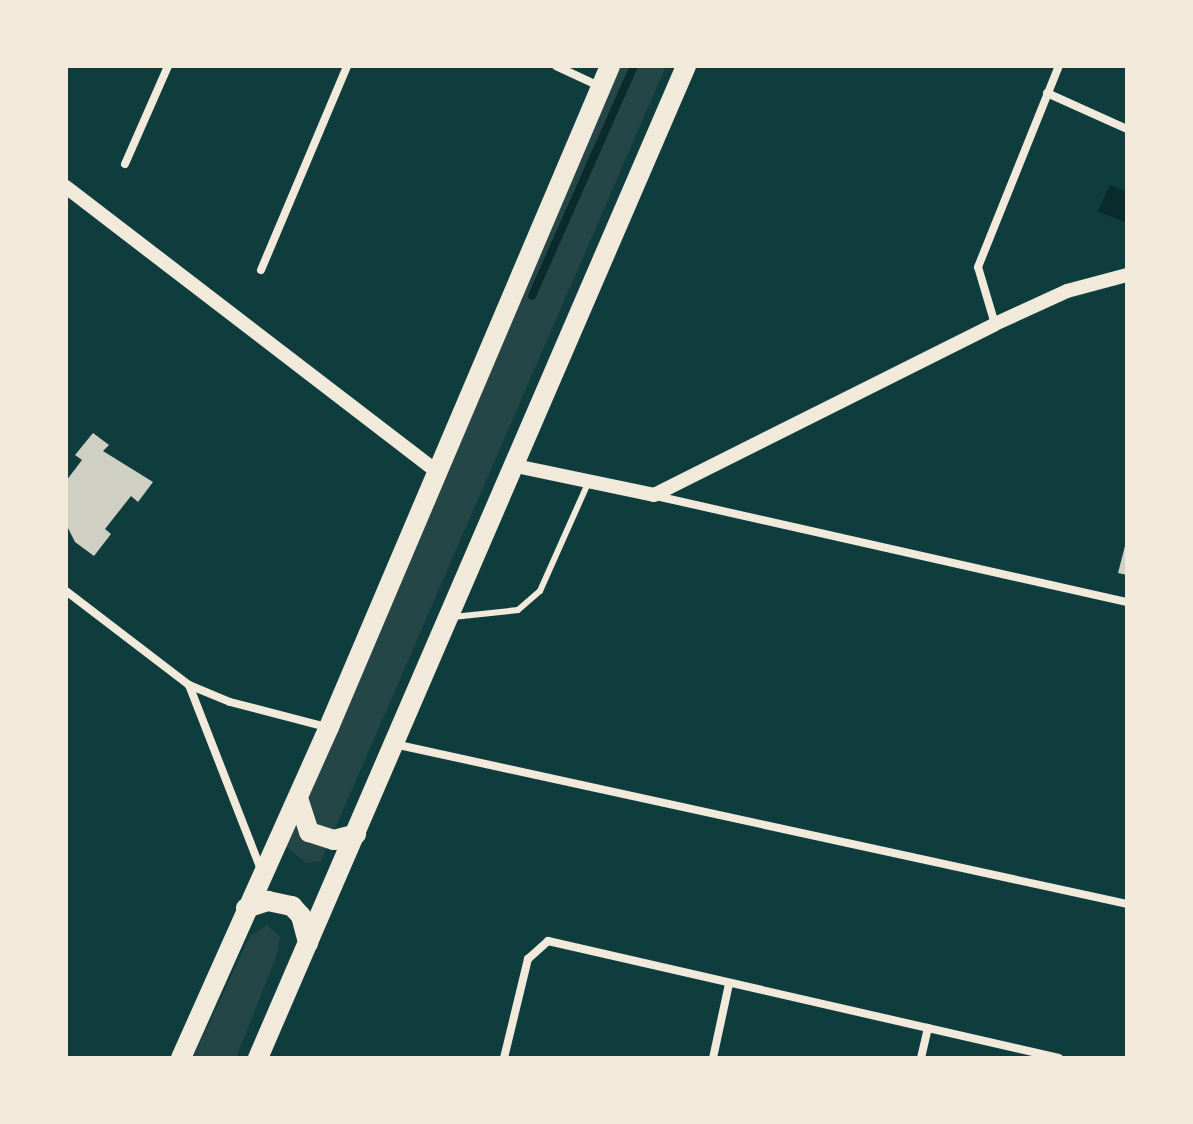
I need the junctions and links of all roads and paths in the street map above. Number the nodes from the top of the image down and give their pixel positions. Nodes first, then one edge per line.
1 (168, 66) edge
2 (347, 66) edge
3 (556, 66) edge
4 (610, 66) edge
5 (686, 66) edge
6 (1059, 66) edge
7 (601, 87) junction
8 (1047, 93) junction
9 (1127, 129) edge
10 (125, 164) dead end
11 (66, 187) edge
12 (261, 270) dead end
13 (1127, 275) edge
14 (995, 324) junction
15 (511, 465) junction
16 (437, 472) junction
17 (588, 482) junction
18 (654, 495) junction
19 (66, 591) edge
20 (1127, 602) edge
21 (445, 618) junction
22 (189, 685) junction
23 (329, 727) junction
24 (394, 744) junction
25 (298, 798) junction
26 (356, 834) junction
27 (261, 871) junction
28 (1127, 904) edge
29 (246, 908) junction
30 (308, 943) junction
31 (729, 984) junction
32 (928, 1028) junction
33 (181, 1058) edge
34 (258, 1058) edge
35 (504, 1058) edge
36 (713, 1058) edge
37 (921, 1058) edge
38 (1059, 1058) edge

1 - 10 street
2 - 12 street
3 - 7 street
4 - 7 main road
5 - 15 main road
6 - 8 street
7 - 16 main road
8 - 9 street
8 - 14 street
11 - 16 street
13 - 14 street
14 - 18 street
15 - 17 street
15 - 21 main road
16 - 23 main road
17 - 18 street
17 - 21 lane
18 - 20 street
19 - 22 street
21 - 24 main road
22 - 23 street
22 - 27 street
23 - 25 main road
24 - 26 main road
24 - 28 street
25 - 26 main road
25 - 27 main road
26 - 30 main road
27 - 29 main road
29 - 30 main road
29 - 33 main road
30 - 34 main road
31 - 32 street
31 - 35 street
31 - 36 street
32 - 37 street
32 - 38 street

